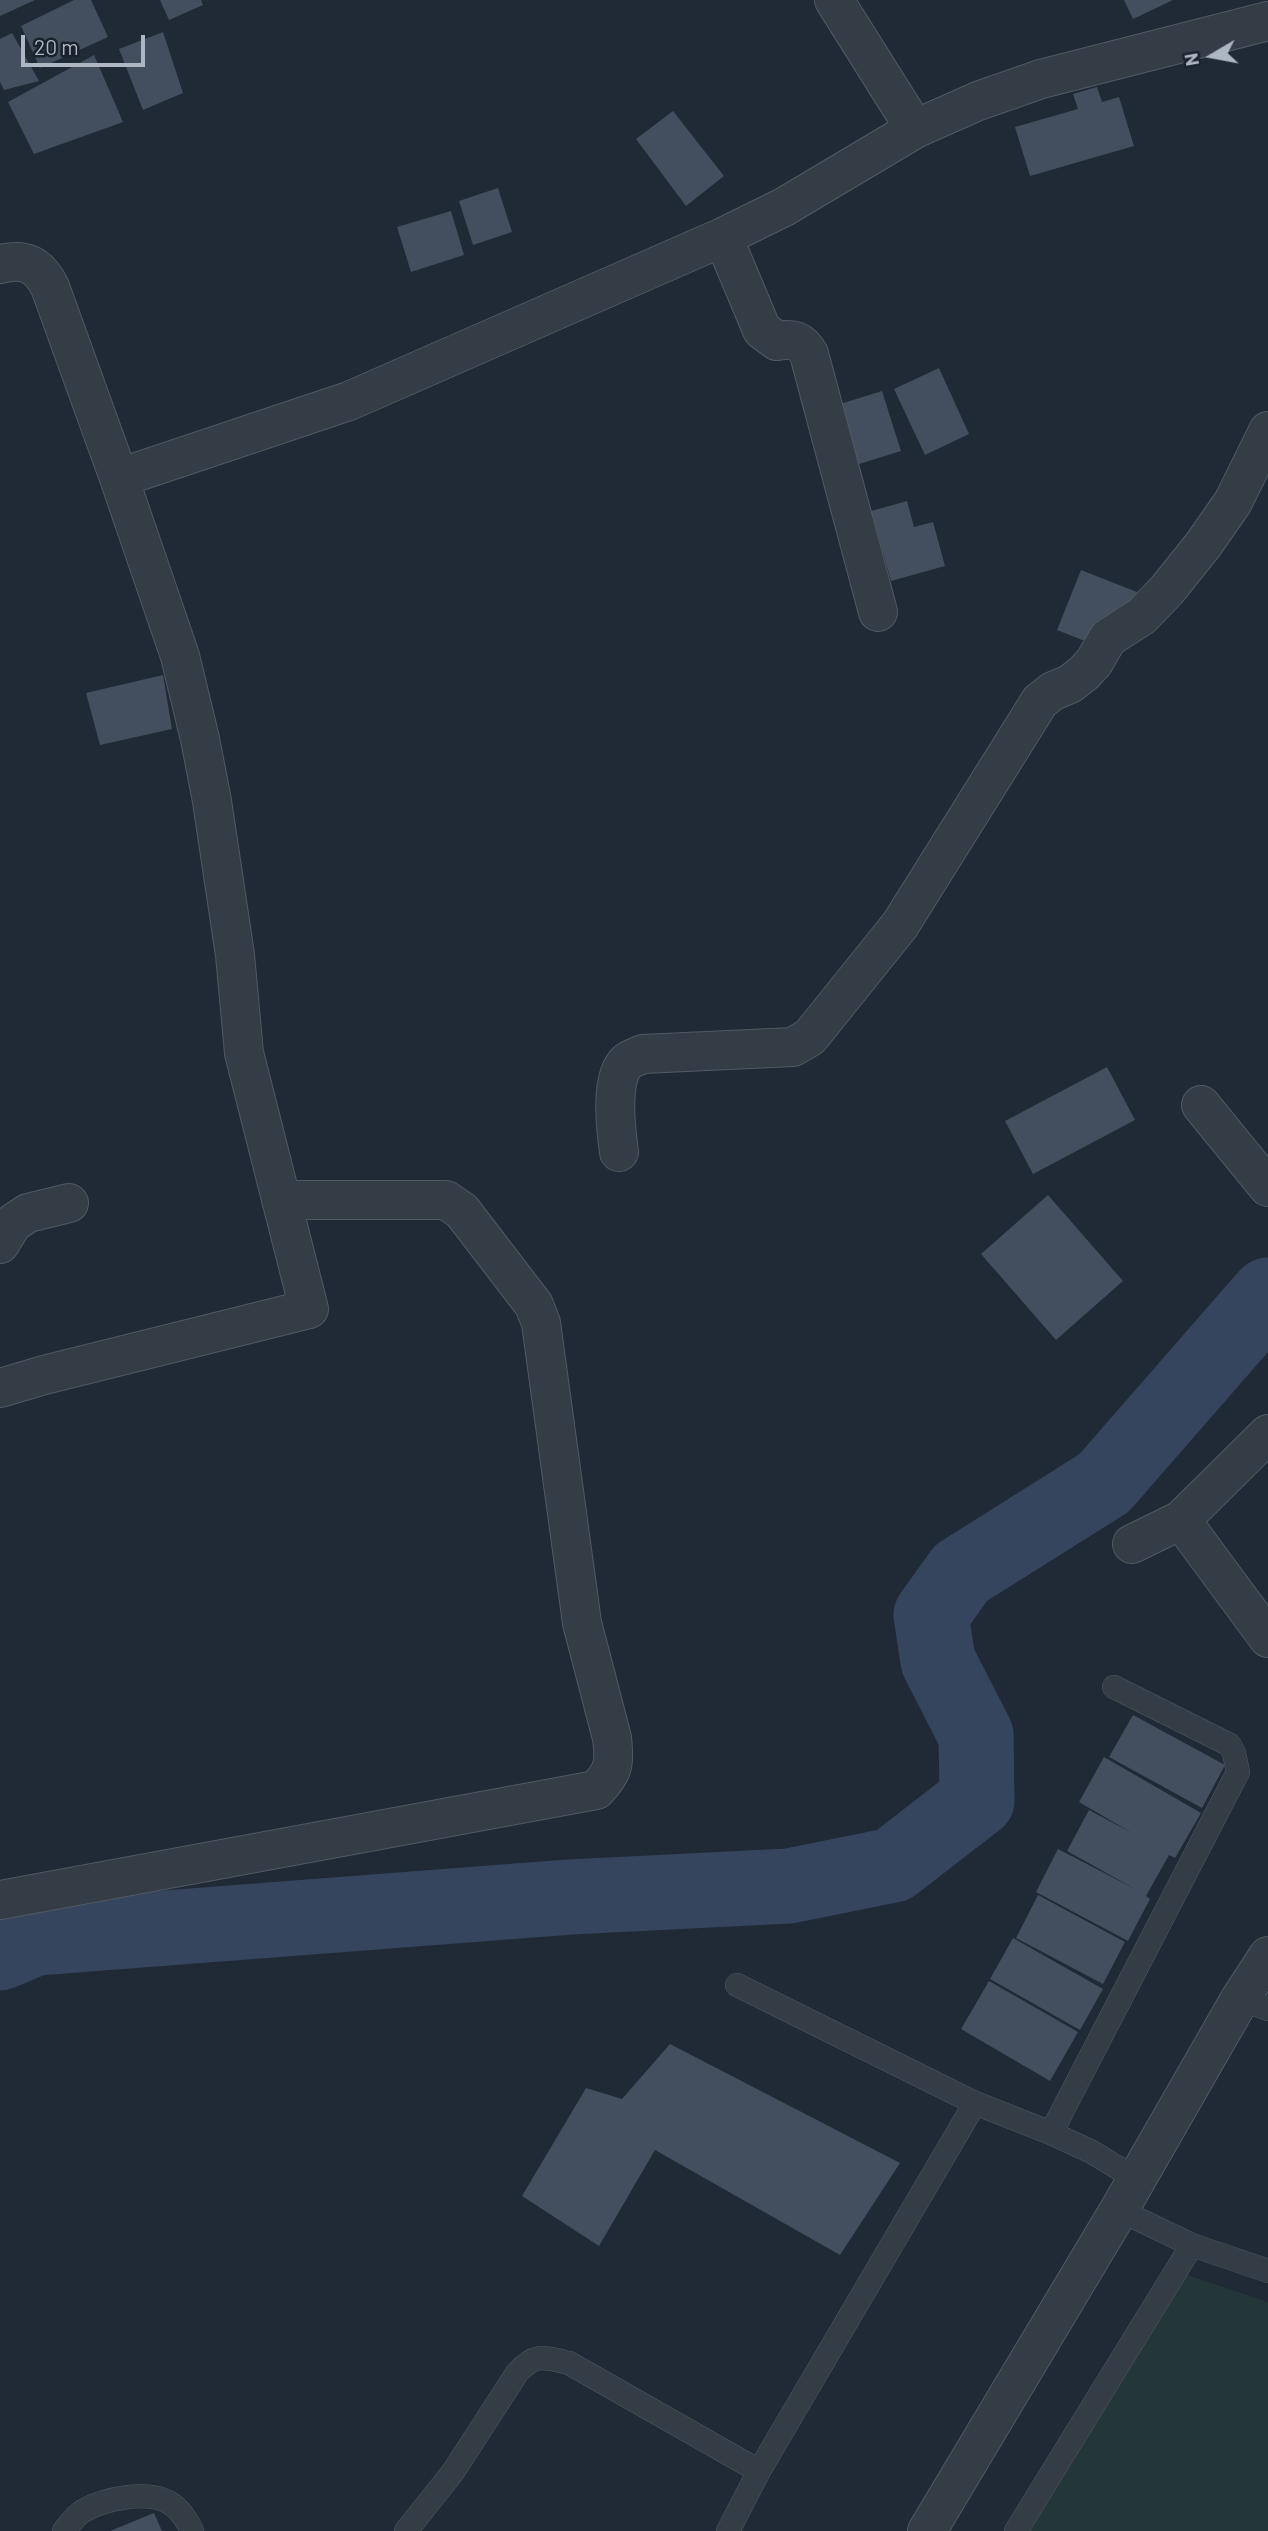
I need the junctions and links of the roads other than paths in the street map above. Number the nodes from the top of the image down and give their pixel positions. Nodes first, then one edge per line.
1 (834, 0) edge
2 (1268, 21) edge
3 (915, 129) junction
4 (723, 237) junction
5 (0, 264) edge
6 (1268, 431) edge
7 (119, 478) junction
8 (878, 612) dead end
9 (1201, 1105) dead end
10 (619, 1152) dead end
11 (1268, 1187) edge
12 (281, 1200) junction
13 (69, 1202) dead end
14 (0, 1244) edge
15 (0, 1388) edge
16 (1268, 1434) edge
17 (1181, 1520) junction
18 (1132, 1544) dead end
19 (1268, 1638) edge
20 (1114, 1687) dead end
21 (0, 1900) edge
22 (1268, 1956) edge
23 (737, 1985) dead end
24 (1254, 2004) edge
25 (975, 2103) junction
26 (1051, 2133) junction
27 (1128, 2194) junction
28 (1192, 2245) junction
29 (1268, 2271) edge
30 (759, 2471) junction
31 (64, 2531) edge
32 (192, 2531) edge
33 (406, 2531) edge
34 (728, 2531) edge
35 (927, 2531) edge
36 (1016, 2531) edge

1 - 3 street
2 - 3 street
3 - 4 street
4 - 7 street
4 - 8 street
5 - 7 street
6 - 10 street
7 - 12 street
9 - 11 street
12 - 15 street
12 - 21 street
13 - 14 street
16 - 17 street
17 - 18 street
17 - 19 street
20 - 26 lane
22 - 24 street
23 - 25 lane
24 - 27 street
25 - 26 lane
25 - 30 lane
26 - 27 lane
27 - 28 lane
27 - 35 street
28 - 29 lane
28 - 36 lane
30 - 33 lane
30 - 34 lane
31 - 32 lane

